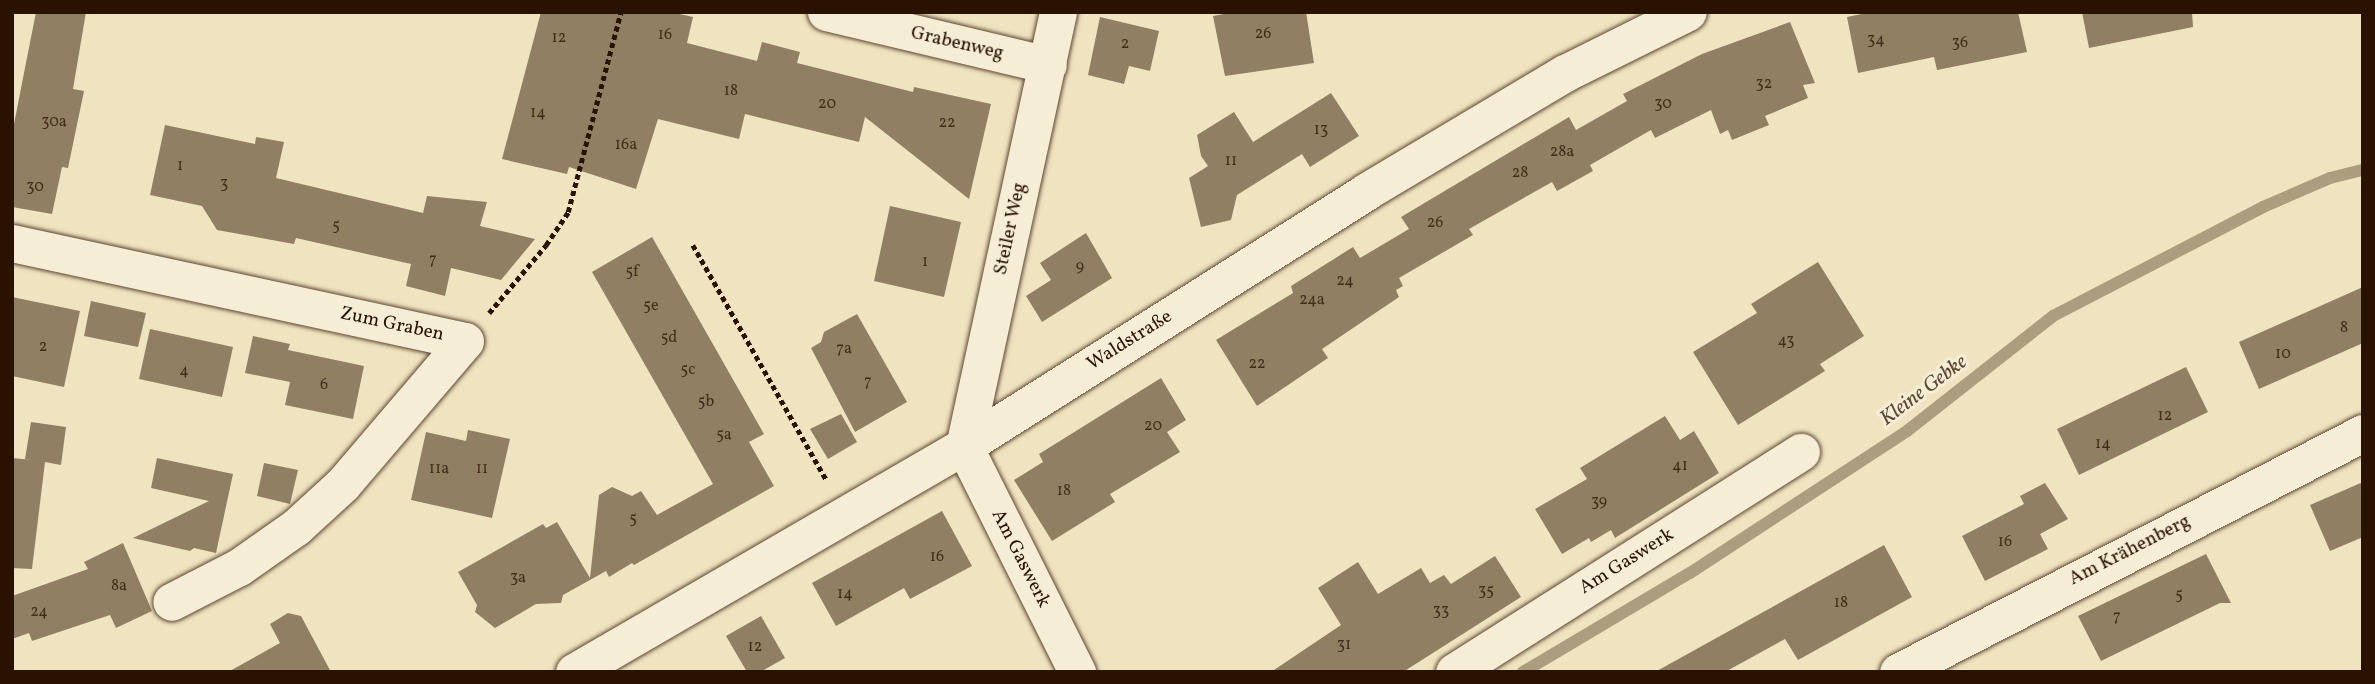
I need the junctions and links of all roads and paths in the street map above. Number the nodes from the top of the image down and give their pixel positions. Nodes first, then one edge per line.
1 (621, 12) edge
2 (826, 12) edge
3 (1058, 12) edge
4 (1688, 12) edge
5 (1048, 65) junction
6 (12, 243) edge
7 (694, 245) dead end
8 (465, 341) junction
9 (2363, 433) edge
10 (964, 446) junction
11 (1801, 452) dead end
12 (847, 516) junction
13 (171, 601) dead end
14 (574, 672) edge
15 (1077, 672) edge
16 (1454, 672) edge
17 (1898, 672) edge

1 - 8 path
2 - 5 street, Grabenweg
3 - 5 street, Steiler Weg
4 - 10 street, Waldstraße
5 - 10 street, Steiler Weg
6 - 8 street, Zum Graben
7 - 12 path
8 - 13 street, Zum Graben
9 - 17 street, Am Krähenberg
10 - 12 street, Waldstraße
10 - 15 street, Am Gaswerk
11 - 16 street, Am Gaswerk
12 - 14 street, Waldstraße

